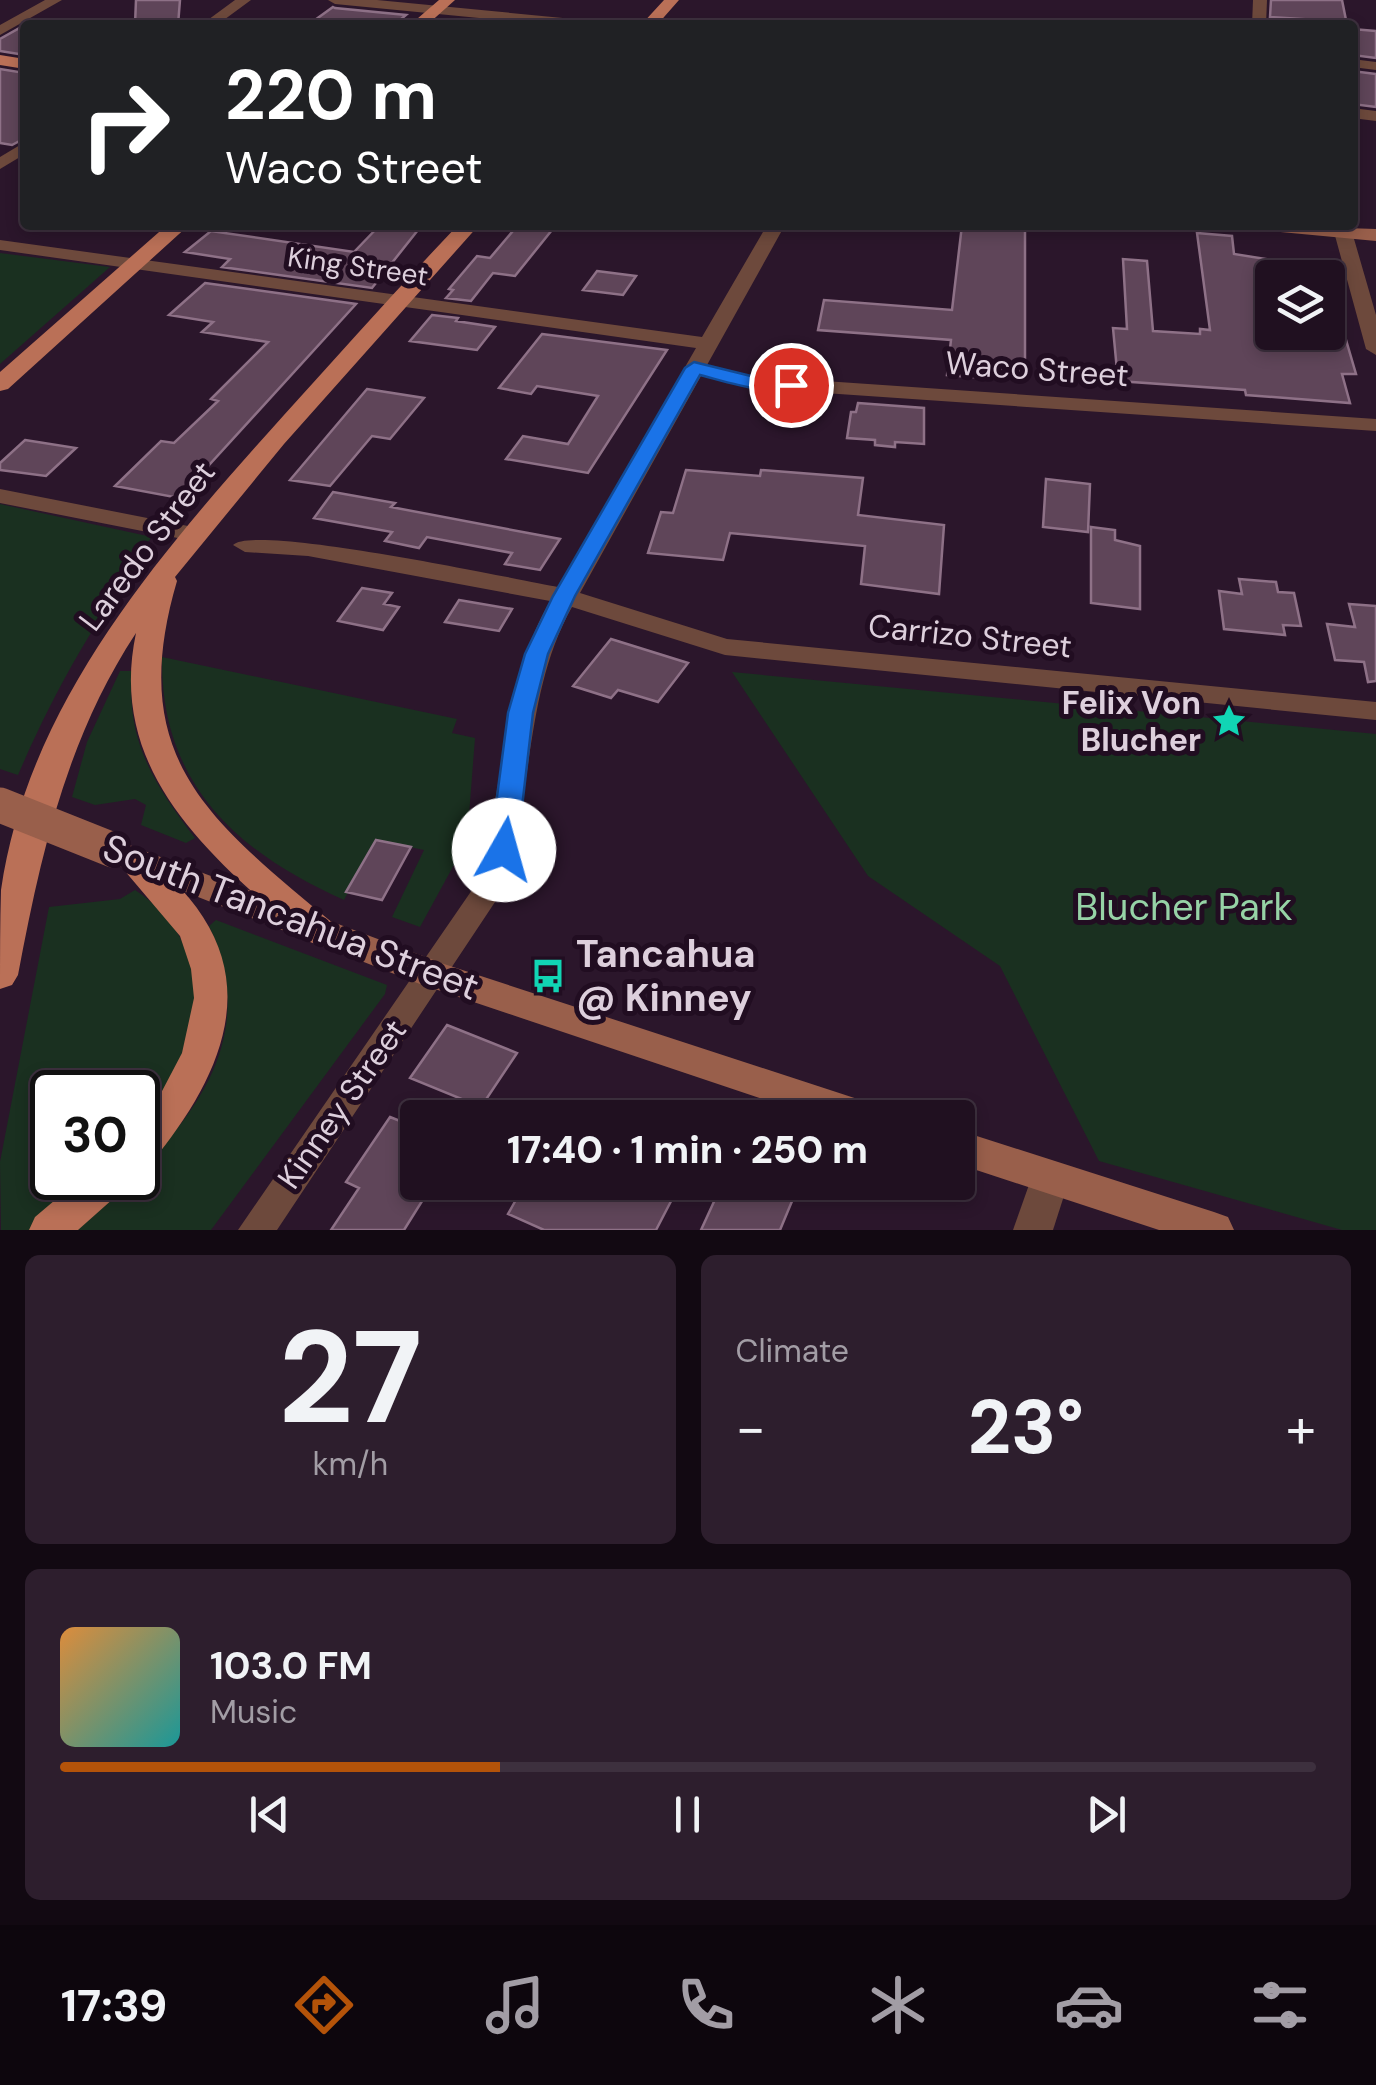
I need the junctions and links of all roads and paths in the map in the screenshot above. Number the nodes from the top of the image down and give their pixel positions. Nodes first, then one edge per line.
1 (55, 0) edge
2 (244, 0) edge
3 (335, 0) edge
4 (672, 0) edge
5 (442, 5) edge
6 (21, 20) edge
7 (215, 20) edge
8 (556, 20) edge
9 (654, 20) edge
10 (172, 230) edge
11 (464, 230) edge
12 (773, 230) edge
13 (1322, 230) edge
14 (1343, 232) junction
15 (1376, 235) edge
16 (0, 245) edge
17 (134, 263) junction
18 (399, 299) junction
19 (708, 344) junction
20 (1376, 349) edge
21 (694, 368) junction
22 (0, 384) edge
23 (1376, 425) edge
24 (0, 496) edge
25 (193, 534) junction
26 (246, 545) dead end
27 (168, 566) junction
28 (564, 596) junction
29 (1376, 711) edge
30 (0, 805) edge
31 (121, 854) junction
32 (322, 933) junction
33 (432, 974) junction
34 (0, 976) edge
35 (814, 1100) edge
36 (160, 1121) edge
37 (975, 1153) edge
38 (1050, 1177) junction
39 (84, 1200) edge
40 (50, 1230) edge
41 (256, 1230) edge
42 (1032, 1230) edge
43 (1214, 1230) edge

1 - 6 street
2 - 7 street
3 - 5 street
4 - 9 main road
5 - 8 street
10 - 17 main road
11 - 18 main road, Laredo Street
12 - 19 street, Kinney Street
13 - 14 main road
14 - 15 main road
14 - 20 street
16 - 17 street, King Street
17 - 18 street, King Street
17 - 22 main road
18 - 19 street, King Street
18 - 25 main road, Laredo Street
19 - 21 street, Kinney Street
21 - 23 street, Waco Street
21 - 28 street, Kinney Street
24 - 25 street
25 - 27 main road, Laredo Street
26 - 28 street, Carrizo Street
27 - 32 main road
27 - 34 main road, Laredo Street
28 - 29 street, Carrizo Street
28 - 33 street, Kinney Street
30 - 31 main road, South Tancahua Street, bridge
31 - 32 main road, South Tancahua Street
31 - 36 main road
32 - 33 main road, South Tancahua Street
33 - 35 main road, South Tancahua Street
33 - 41 street, Kinney Street
37 - 38 main road
38 - 42 street
38 - 43 main road
39 - 40 main road

